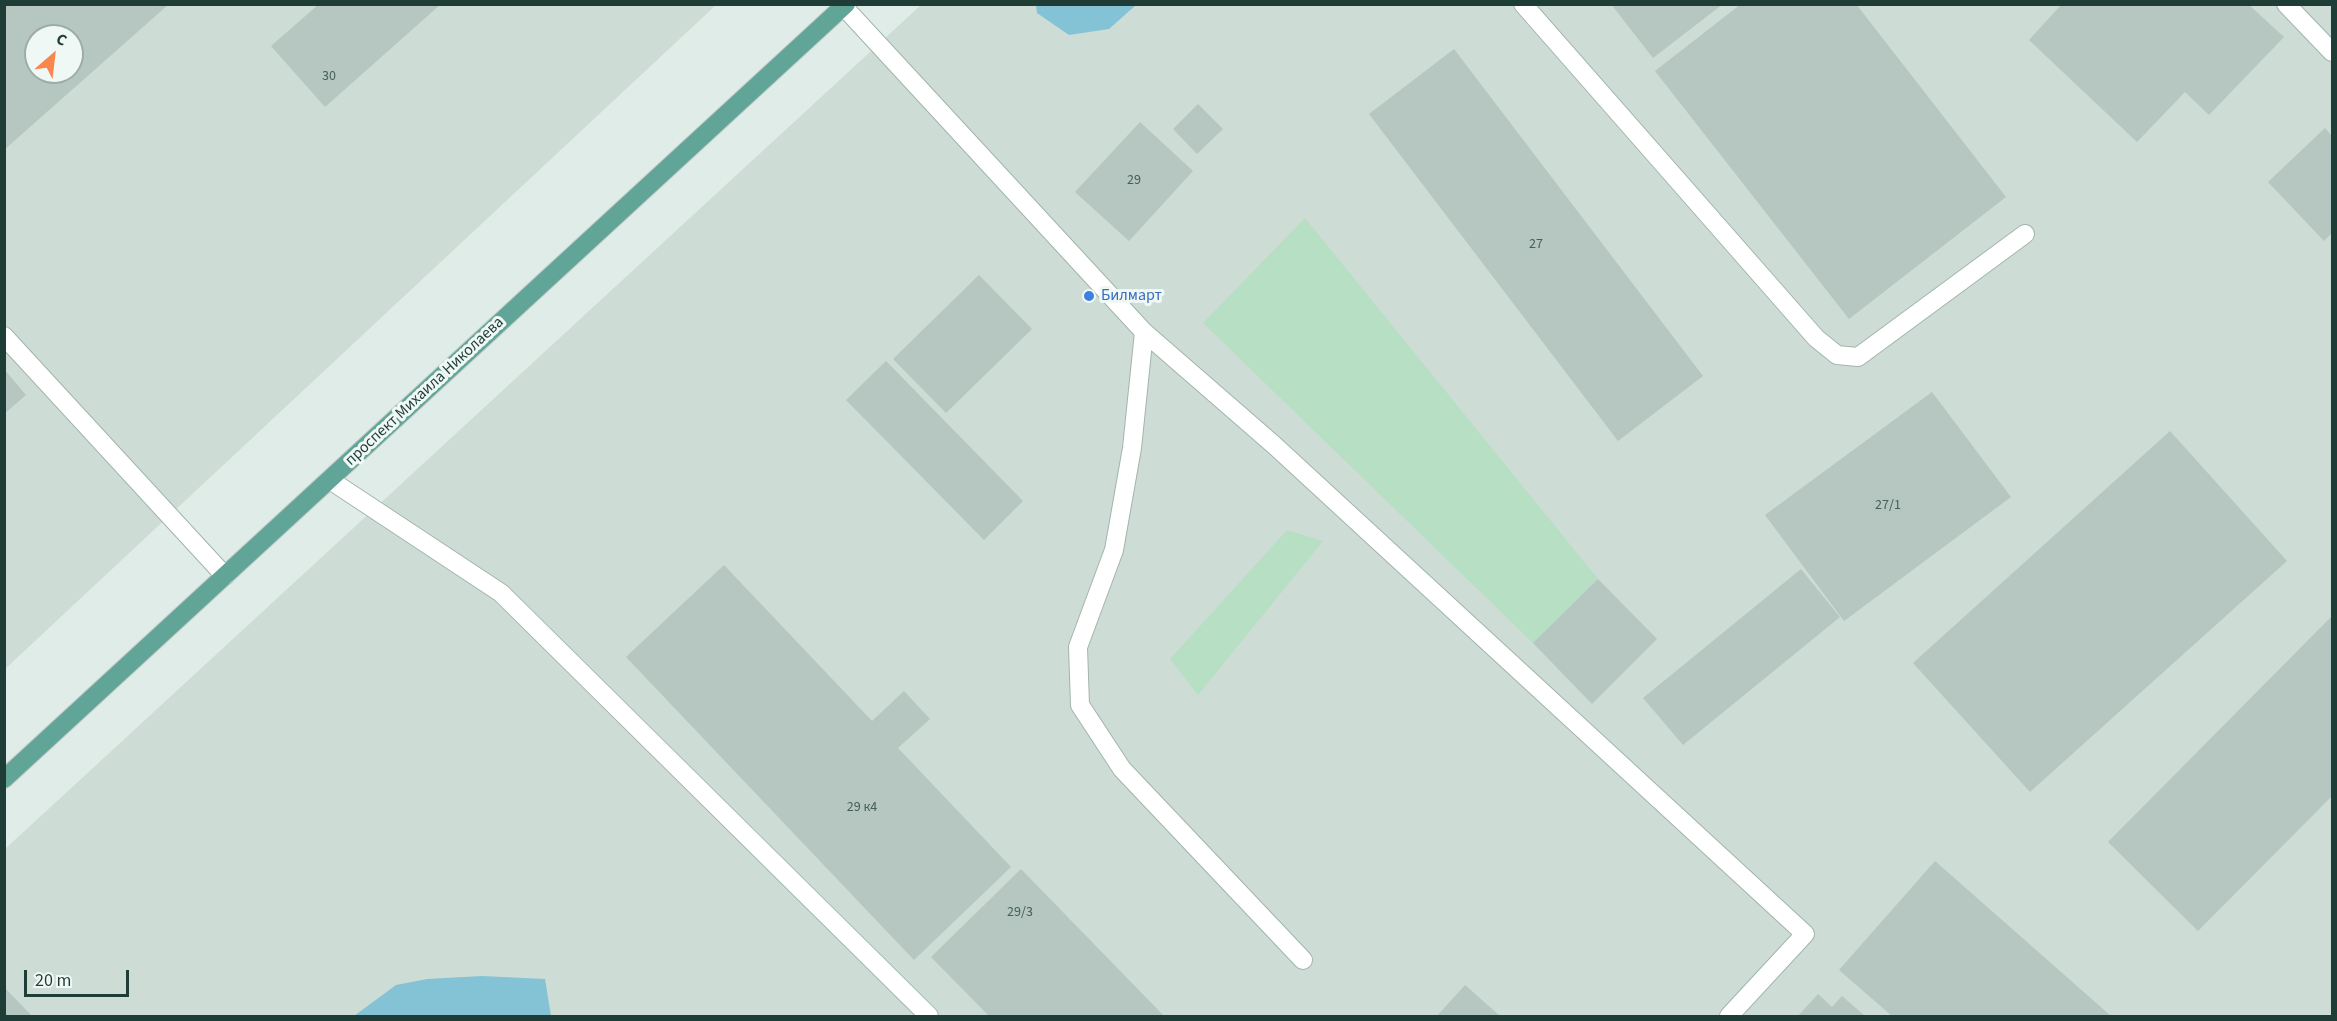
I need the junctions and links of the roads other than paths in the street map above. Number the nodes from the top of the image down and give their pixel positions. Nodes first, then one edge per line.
1 (1522, 4) edge
2 (2286, 4) edge
3 (845, 6) edge
4 (2332, 52) edge
5 (2025, 234) dead end
6 (1144, 332) junction
7 (4, 336) edge
8 (330, 480) junction
9 (225, 576) junction
10 (4, 779) edge
11 (1303, 960) dead end
12 (930, 1017) edge
13 (1729, 1017) edge

1 - 5 street
2 - 4 street
3 - 6 street
3 - 8 main road, проспект Михаила Николаева
6 - 11 street
6 - 13 street
7 - 9 street
8 - 9 main road, проспект Михаила Николаева
8 - 12 street
9 - 10 main road, проспект Михаила Николаева

